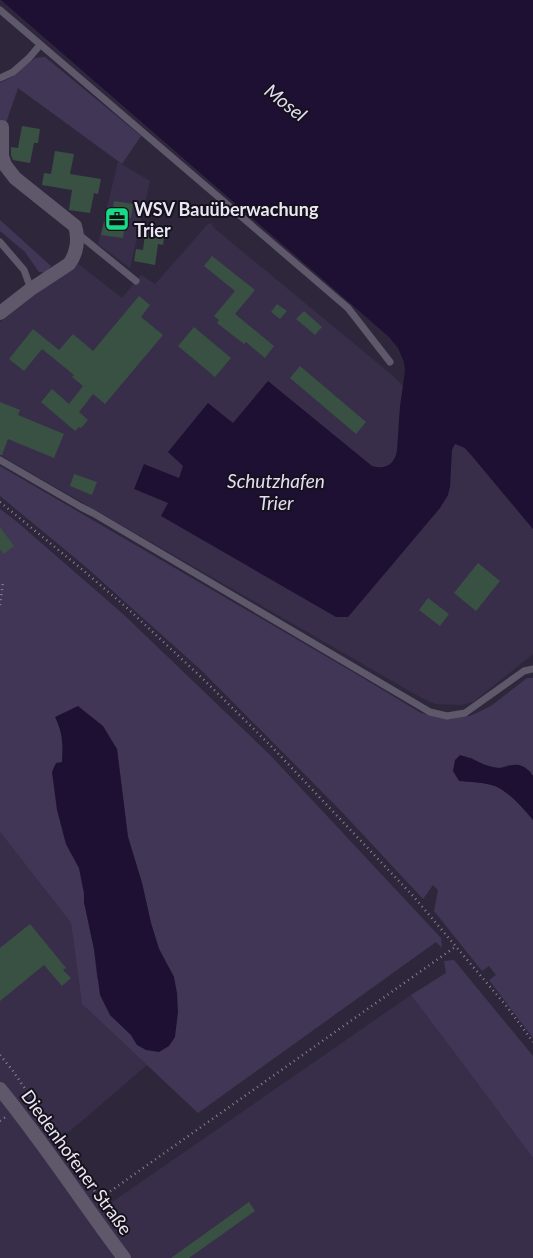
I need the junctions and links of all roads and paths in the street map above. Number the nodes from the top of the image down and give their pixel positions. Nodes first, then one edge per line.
1 (0, 10) edge
2 (40, 45) junction
3 (0, 78) edge
4 (2, 127) dead end
5 (77, 233) junction
6 (0, 242) edge
7 (136, 281) dead end
8 (31, 289) junction
9 (0, 313) edge
10 (390, 362) dead end
11 (0, 460) edge
12 (0, 502) edge
13 (0, 585) edge
14 (0, 605) edge
15 (533, 669) edge
16 (455, 947) junction
17 (533, 1042) edge
18 (0, 1055) edge
19 (0, 1089) edge
20 (100, 1199) junction
21 (87, 1208) junction
22 (124, 1258) edge

1 - 2 lane
2 - 3 lane
2 - 10 lane
4 - 5 street
5 - 7 lane
5 - 8 street
6 - 8 lane
8 - 9 street
11 - 15 lane
12 - 16 path
13 - 14 path
16 - 17 path
16 - 20 path
18 - 20 path
19 - 21 street, Diedenhofener Straße
20 - 21 path
21 - 22 street, Diedenhofener Straße

